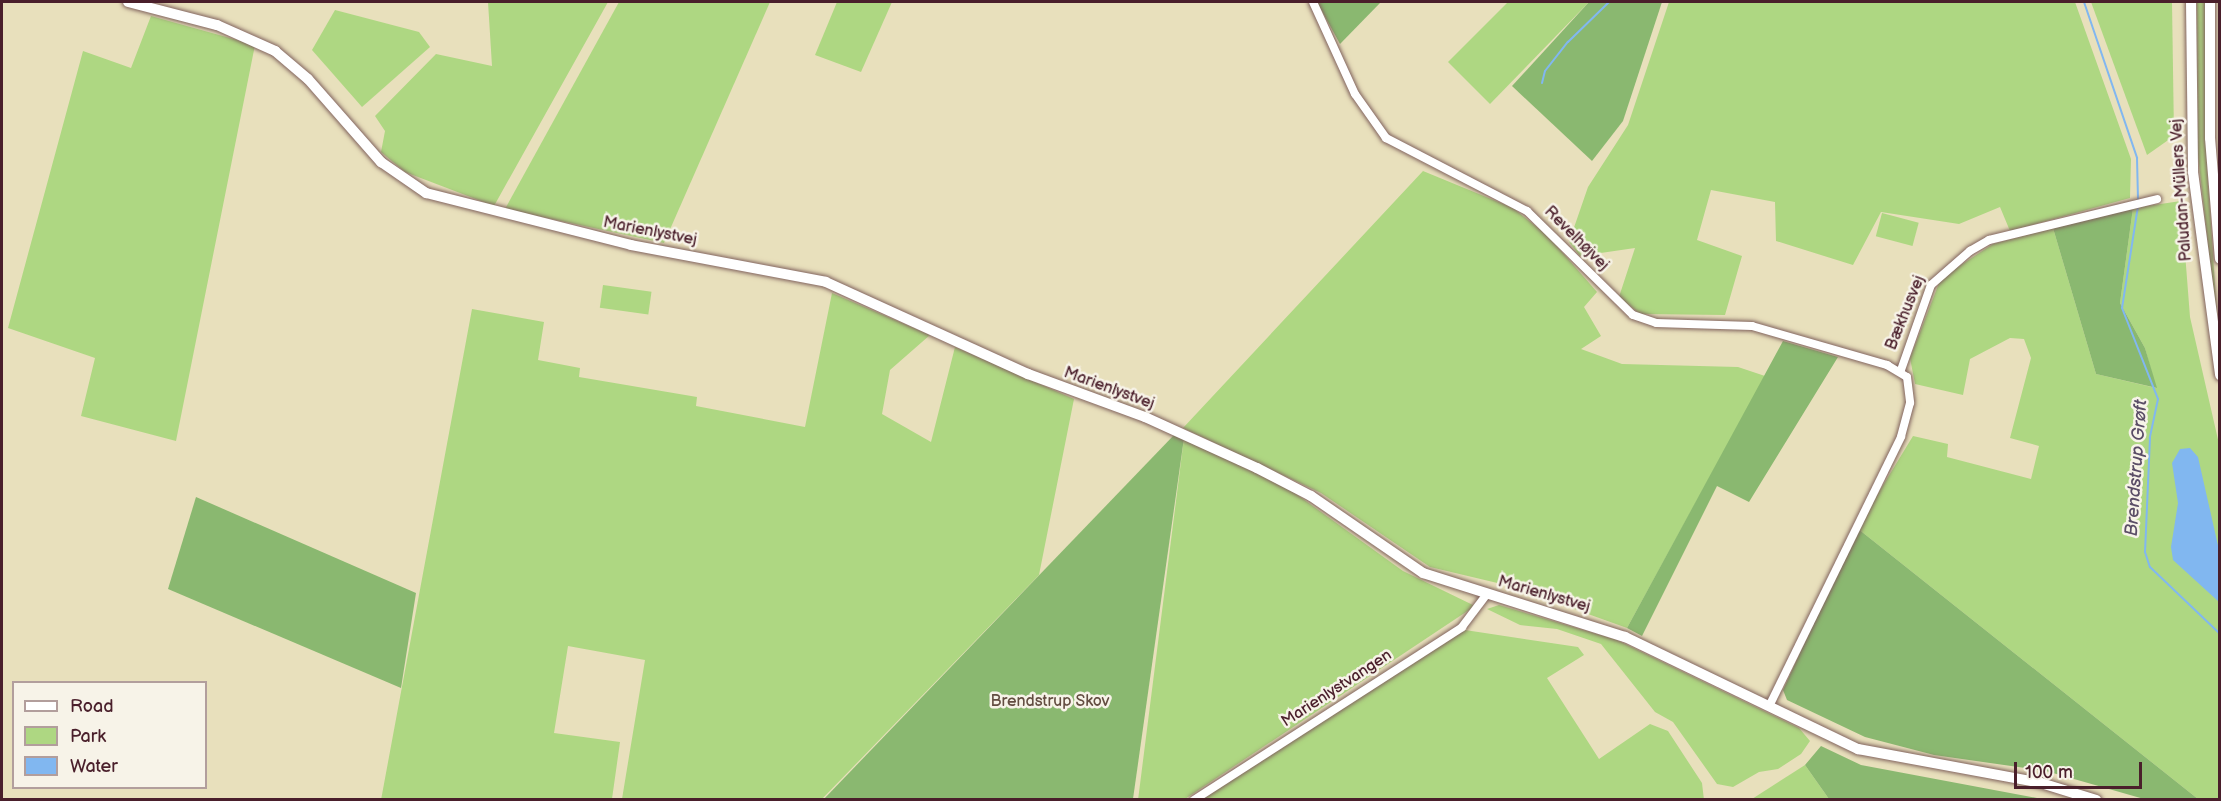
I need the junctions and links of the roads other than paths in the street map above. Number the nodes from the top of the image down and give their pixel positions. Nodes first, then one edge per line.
1 (128, 2) edge
2 (1313, 2) edge
3 (2191, 2) edge
4 (2210, 2) edge
5 (2157, 199) dead end
6 (2220, 258) edge
7 (1901, 370) junction
8 (2220, 375) edge
9 (1486, 594) junction
10 (1769, 706) junction
11 (1194, 800) edge
12 (2096, 800) edge

1 - 9 street, Marienlystvej
2 - 7 street, Revelhøjvej
3 - 8 street, Paludan-Müllers Vej
4 - 6 street, Paludan-Müllers Vej
5 - 7 street, Bækhusvej
7 - 10 street, Bækhusvej
9 - 10 street, Marienlystvej
9 - 11 street, Marienlystvangen
10 - 12 street, Marienlystvej

